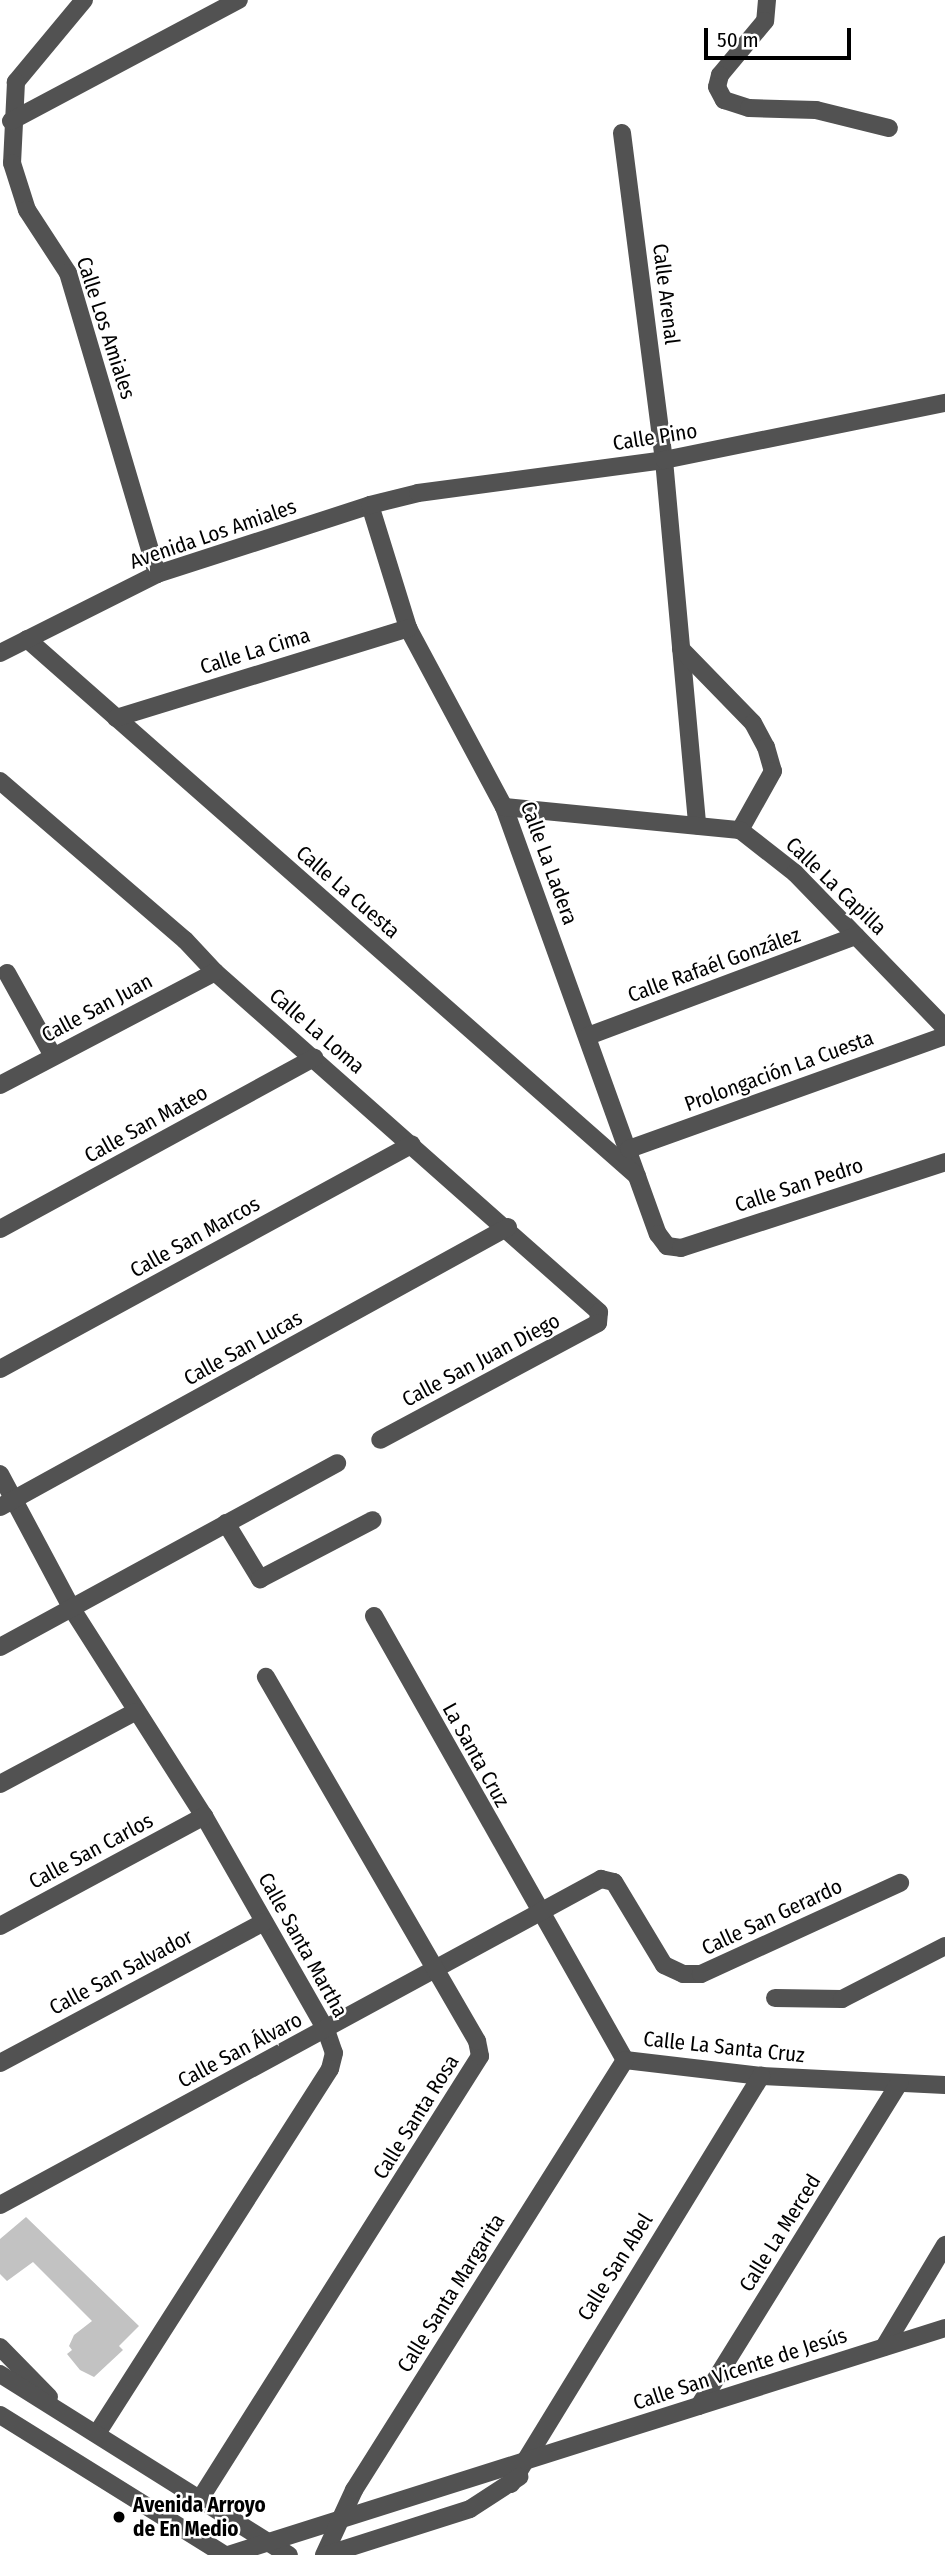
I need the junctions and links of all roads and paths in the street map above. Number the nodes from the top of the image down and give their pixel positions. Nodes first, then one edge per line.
1 (84, 0) edge
2 (239, 0) edge
3 (768, 0) edge
4 (11, 121) junction
5 (889, 128) dead end
6 (622, 133) dead end
7 (945, 403) edge
8 (664, 460) junction
9 (370, 505) junction
10 (157, 574) junction
11 (408, 628) junction
12 (27, 639) junction
13 (681, 649) junction
14 (0, 653) edge
15 (116, 718) junction
16 (0, 781) edge
17 (504, 807) junction
18 (697, 826) junction
19 (740, 830) junction
20 (856, 936) junction
21 (215, 972) junction
22 (7, 973) dead end
23 (945, 1028) edge
24 (588, 1036) junction
25 (945, 1036) edge
26 (53, 1056) junction
27 (314, 1058) junction
28 (0, 1085) edge
29 (412, 1144) junction
30 (629, 1149) junction
31 (945, 1162) edge
32 (639, 1178) junction
33 (508, 1227) junction
34 (0, 1229) edge
35 (667, 1246) joint
36 (601, 1317) joint
37 (0, 1369) edge
38 (380, 1440) dead end
39 (337, 1463) dead end
40 (0, 1474) edge
41 (7, 1504) edge
42 (373, 1520) dead end
43 (226, 1523) junction
44 (72, 1609) junction
45 (374, 1616) dead end
46 (0, 1647) edge
47 (266, 1677) dead end
48 (135, 1712) junction
49 (0, 1784) edge
50 (204, 1816) junction
51 (901, 1883) dead end
52 (619, 1889) joint
53 (539, 1915) junction
54 (264, 1922) junction
55 (0, 1926) edge
56 (945, 1946) edge
57 (435, 1971) junction
58 (775, 1998) dead end
59 (326, 2029) junction
60 (625, 2060) junction
61 (0, 2063) edge
62 (761, 2076) junction
63 (899, 2083) junction
64 (945, 2085) edge
65 (0, 2205) edge
66 (945, 2245) edge
67 (945, 2328) edge
68 (0, 2347) edge
69 (884, 2347) junction
70 (0, 2374) edge
71 (699, 2406) junction
72 (0, 2415) edge
73 (70, 2418) junction
74 (97, 2434) junction
75 (549, 2453) junction
76 (521, 2463) junction
77 (510, 2484) junction
78 (200, 2499) junction
79 (338, 2521) junction
80 (269, 2542) junction
81 (227, 2555) edge
82 (289, 2555) edge
83 (325, 2555) edge

1 - 4 street, Calle Los Amiales
2 - 4 street
3 - 5 street
4 - 10 street, Calle Los Amiales
6 - 8 street, Calle Arenal
7 - 8 street, Calle Pino
8 - 9 street, Calle Pino
8 - 13 street, Calle Arenal
9 - 10 street, Avenida Los Amiales
9 - 11 street, Calle La Ladera
10 - 12 street, Avenida Los Amiales
11 - 15 street, Calle La Cima
11 - 17 street, Calle La Ladera
12 - 14 street, Avenida Los Amiales
12 - 15 street, Calle La Cuesta
13 - 18 street, Calle Arenal
13 - 19 street
15 - 32 street, Calle La Cuesta
16 - 21 street, Calle La Loma
17 - 18 street
17 - 24 street, Calle La Ladera
18 - 19 street
19 - 20 street, Calle La Capilla
20 - 23 street, Calle La Capilla
20 - 24 street, Calle Rafaél González
21 - 26 street, Calle San Juan
21 - 27 street, Calle La Loma
22 - 26 street
24 - 30 street, Calle La Ladera
25 - 30 street, Prolongación La Cuesta
26 - 28 street, Calle San Juan
27 - 29 street, Calle La Loma
27 - 34 street, Calle San Mateo
29 - 33 street, Calle La Loma
29 - 37 street, Calle San Marcos
30 - 32 street, Calle La Ladera
31 - 35 street, Calle San Pedro
32 - 35 street, Calle La Ladera
33 - 36 street, Calle La Loma
33 - 41 street, Calle San Lucas
36 - 38 street, Calle San Juan Diego
39 - 43 street
40 - 41 street, Calle Santa Martha
41 - 44 street, Calle Santa Martha
42 - 43 street
43 - 44 street
44 - 46 street
44 - 48 street, Calle Santa Martha
45 - 53 street, La Santa Cruz
47 - 57 street, Calle Santa Rosa
48 - 49 street
48 - 50 street, Calle Santa Martha
50 - 54 street, Calle Santa Martha
50 - 55 street, Calle San Carlos
51 - 52 street, Calle San Gerardo
52 - 53 street, Calle San Álvaro
53 - 57 street, Calle San Álvaro
53 - 60 street, Calle La Santa Cruz
54 - 59 street, Calle Santa Martha
54 - 61 street, Calle San Salvador
56 - 58 street
57 - 59 street, Calle San Álvaro
57 - 78 street, Calle Santa Rosa
59 - 65 street, Calle San Álvaro
59 - 74 street, Calle Santa Martha
60 - 62 street, Calle La Santa Cruz
60 - 79 street, Calle Santa Margarita
62 - 63 street, Calle La Santa Cruz
62 - 76 street, Calle San Abel
63 - 64 street, Calle La Santa Cruz
63 - 71 street, Calle La Merced
66 - 69 street
67 - 69 street, Calle San Vicente de Jesús
68 - 73 street
69 - 71 street, Calle San Vicente de Jesús
70 - 73 street
71 - 75 street, Calle San Vicente de Jesús
72 - 81 street
73 - 74 street
74 - 78 street
75 - 76 street, Calle San Vicente de Jesús
75 - 77 street, Calle San Vicente de Jesús
76 - 77 street, Calle San Abel
76 - 79 street, Calle San Vicente de Jesús
77 - 83 street, Calle San Vicente de Jesús
78 - 80 street
79 - 80 street, Calle San Vicente de Jesús
79 - 83 street, Calle Santa Margarita
80 - 81 street, Calle San Vicente de Jesús
80 - 82 street

